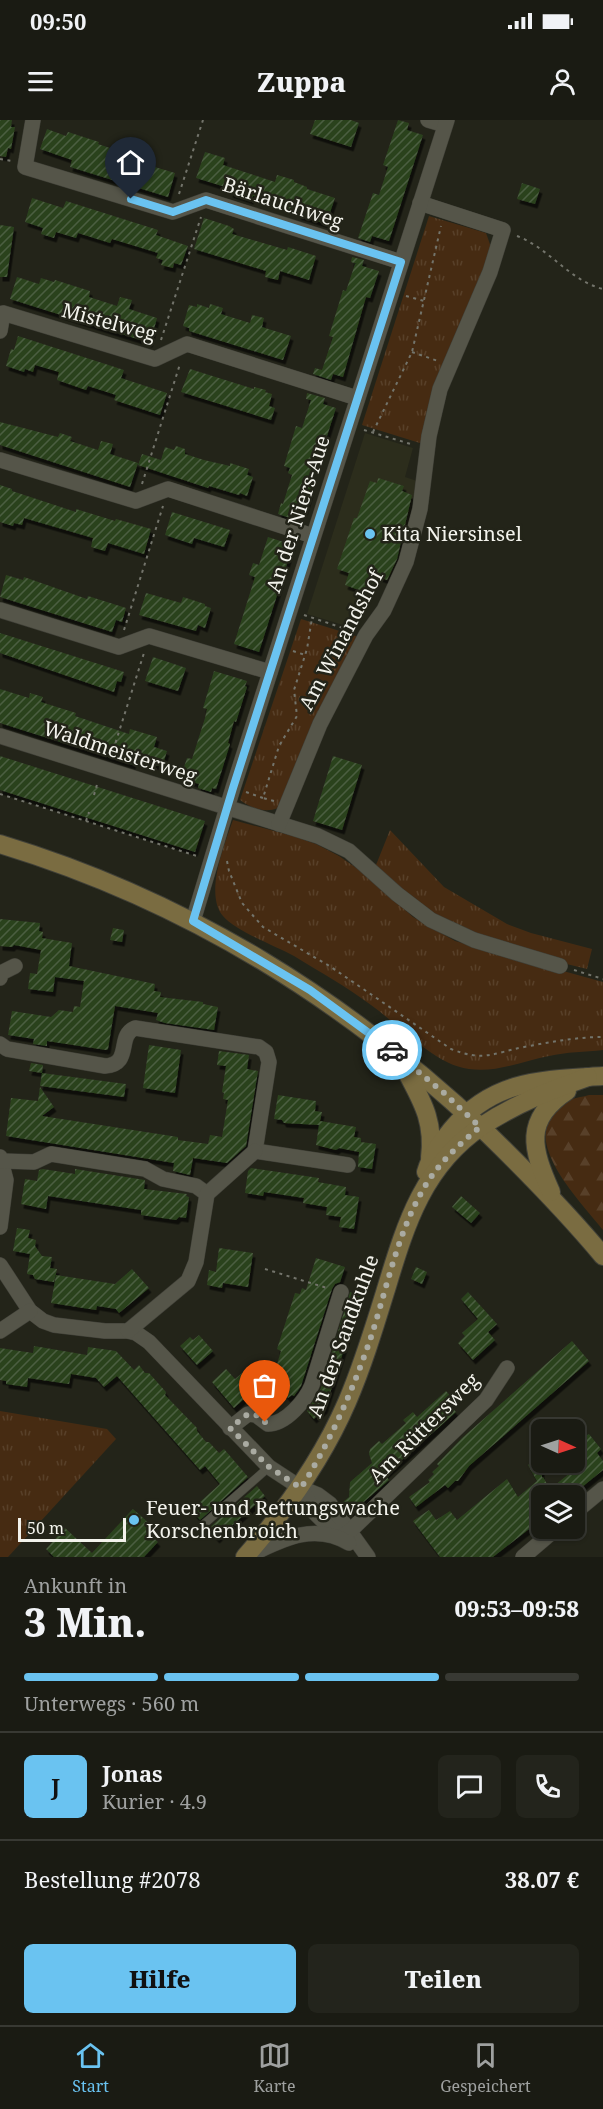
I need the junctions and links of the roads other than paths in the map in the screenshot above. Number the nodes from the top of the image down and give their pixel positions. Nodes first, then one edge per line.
1 (33, 120) edge
2 (428, 120) edge
3 (446, 123) edge
4 (420, 203) junction
5 (401, 262) junction
6 (0, 331) edge
7 (357, 398) junction
8 (0, 459) edge
9 (313, 536) junction
10 (0, 610) edge
11 (270, 672) junction
12 (0, 736) edge
13 (227, 808) junction
14 (279, 824) junction
15 (0, 844) edge
16 (193, 921) junction
17 (15, 966) dead end
18 (560, 966) road end
19 (0, 978) edge
20 (0, 1044) edge
21 (397, 1053) junction
22 (596, 1076) edge
23 (466, 1113) junction
24 (480, 1127) junction
25 (255, 1151) junction
26 (430, 1159) junction
27 (348, 1165) dead end
28 (2, 1166) edge
29 (207, 1194) junction
30 (555, 1200) junction
31 (411, 1213) junction
32 (0, 1227) edge
33 (603, 1256) edge
34 (0, 1265) edge
35 (341, 1292) road end
36 (30, 1311) junction
37 (0, 1331) edge
38 (128, 1331) junction
39 (507, 1368) dead end
40 (230, 1428) junction
41 (269, 1467) junction
42 (301, 1488) junction
43 (603, 1489) edge
44 (585, 1504) edge
45 (204, 1524) dead end
46 (345, 1534) junction
47 (544, 1539) edge
48 (366, 1555) edge
49 (246, 1557) edge
50 (524, 1557) edge

1 - 5 street, Bärlauchweg
2 - 3 street
3 - 4 street, An der Niers-Aue
4 - 5 street, An der Niers-Aue
4 - 14 street, Am Winandshof
5 - 7 street, An der Niers-Aue
6 - 7 street, Mistelweg
7 - 9 street, An der Niers-Aue
8 - 9 street
9 - 11 street, An der Niers-Aue
10 - 11 street
11 - 13 street, An der Niers-Aue
12 - 13 street, Waldmeisterweg
13 - 14 street
13 - 16 street, An der Niers-Aue
14 - 18 street
15 - 16 main road
16 - 21 main road
17 - 19 street
20 - 25 street
21 - 23 main road
21 - 26 main road
22 - 23 main road, An der Sandkuhle
22 - 24 main road, An der Sandkuhle
22 - 30 main road
23 - 24 main road
23 - 26 main road, An der Sandkuhle
24 - 30 main road
24 - 31 main road, An der Sandkuhle
25 - 27 street
25 - 29 street
26 - 31 main road, An der Sandkuhle
28 - 29 street
28 - 32 street
29 - 38 street
30 - 33 main road
31 - 42 main road, An der Sandkuhle
34 - 36 street
35 - 40 street
36 - 37 street
36 - 38 street
38 - 40 street
39 - 46 street, Am Rüttersweg
40 - 41 street
41 - 42 street
41 - 45 lane
42 - 46 street
42 - 49 main road, An der Sandkuhle
43 - 44 street
46 - 48 street
46 - 49 street
47 - 50 street

